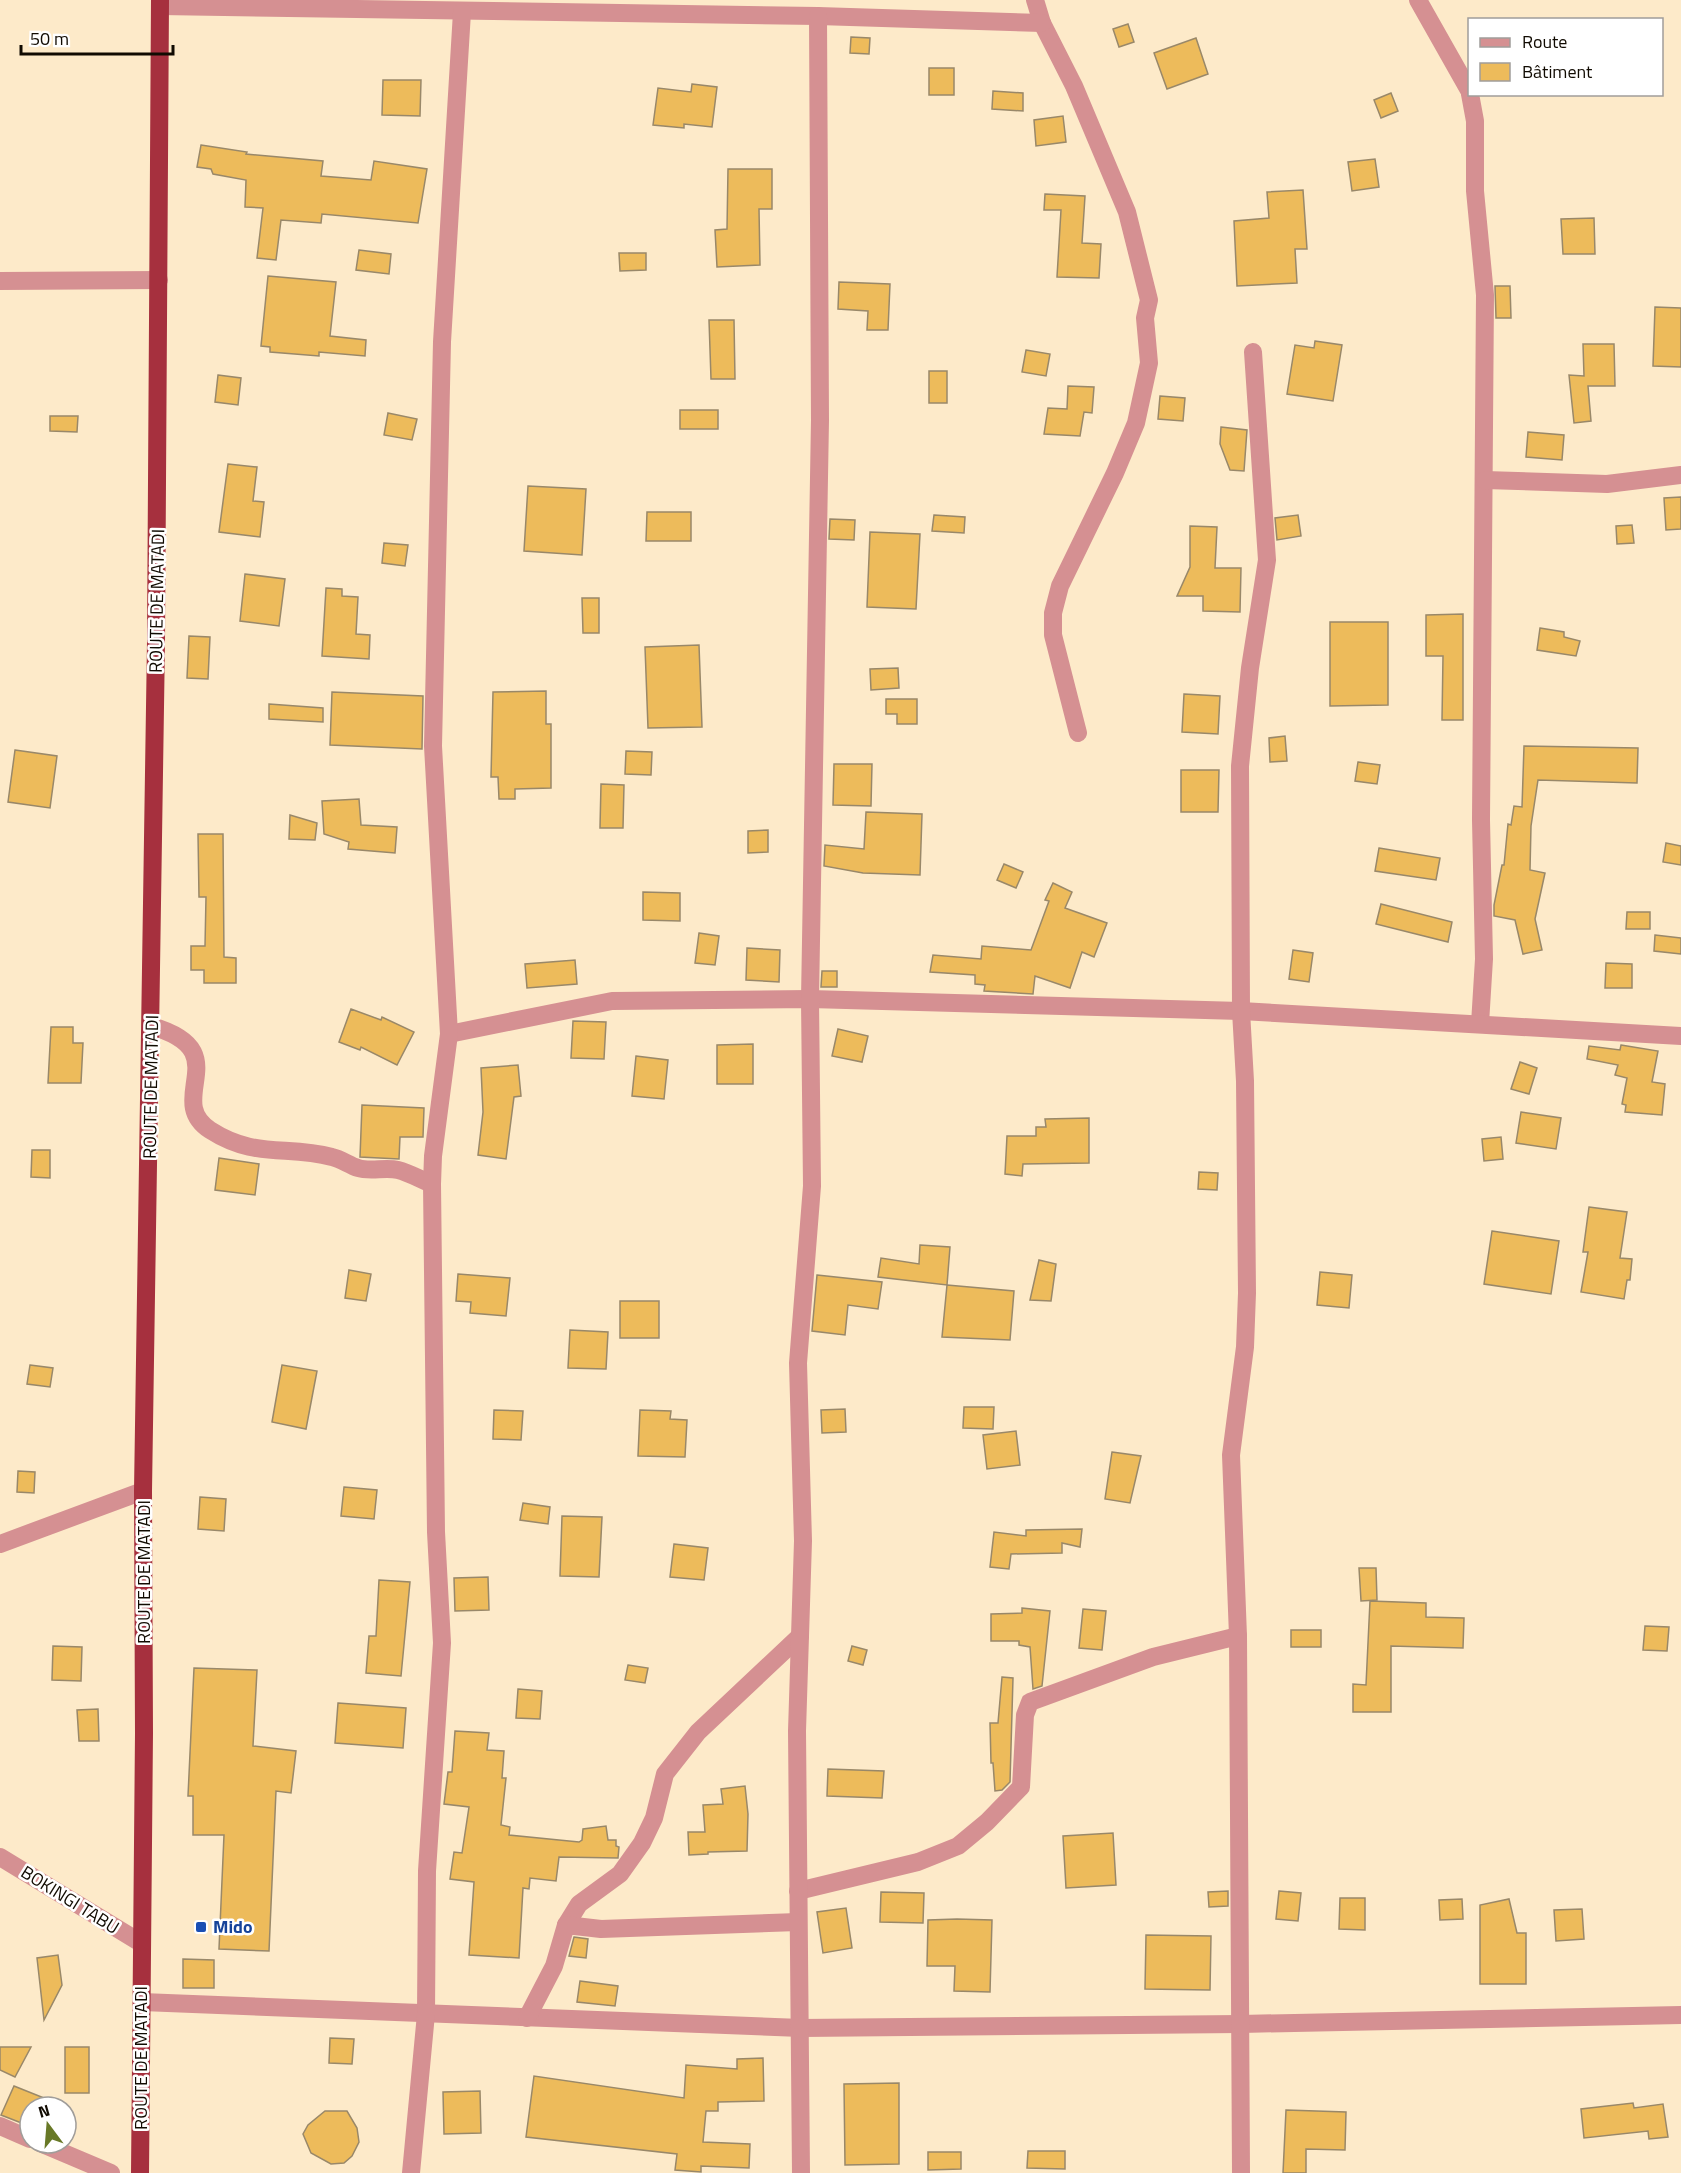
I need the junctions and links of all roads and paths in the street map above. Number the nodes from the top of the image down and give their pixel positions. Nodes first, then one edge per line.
1 (1035, 0) edge
2 (1418, 0) edge
3 (160, 3) edge
4 (462, 12) junction
5 (818, 16) junction
6 (1042, 22) junction
7 (1468, 89) edge
8 (1471, 96) edge
9 (159, 280) junction
10 (0, 281) edge
11 (1253, 352) dead end
12 (1681, 475) edge
13 (1485, 480) junction
14 (1077, 733) dead end
15 (810, 999) junction
16 (1241, 1011) junction
17 (1480, 1024) junction
18 (152, 1026) junction
19 (449, 1034) junction
20 (1681, 1036) edge
21 (432, 1184) junction
22 (143, 1491) junction
23 (0, 1544) edge
24 (800, 1636) junction
25 (1238, 1636) junction
26 (0, 1857) edge
27 (798, 1891) junction
28 (798, 1922) junction
29 (566, 1925) junction
30 (141, 1943) junction
31 (142, 2002) junction
32 (426, 2014) junction
33 (1681, 2015) edge
34 (527, 2018) junction
35 (1241, 2024) junction
36 (801, 2028) junction
37 (0, 2126) edge
38 (18, 2134) edge
39 (68, 2155) edge
40 (111, 2173) edge
41 (140, 2173) edge
42 (411, 2173) edge
43 (801, 2173) edge
44 (1241, 2173) edge

1 - 6 street
2 - 7 street
3 - 4 street
3 - 9 highway, ROUTE DE MATADI
4 - 5 street
4 - 19 street
5 - 6 street
5 - 15 street
6 - 14 street
8 - 13 street
9 - 10 street
9 - 18 highway, ROUTE DE MATADI
11 - 16 street
12 - 13 street
13 - 17 street
15 - 16 street
15 - 19 street
15 - 24 street
16 - 17 street
16 - 25 street
17 - 20 street
18 - 21 street
18 - 22 highway, ROUTE DE MATADI
19 - 21 street
21 - 32 street
22 - 23 street
22 - 30 highway, ROUTE DE MATADI
24 - 27 street
24 - 29 street
25 - 27 street
25 - 35 street
26 - 30 street, BOKINGI TABU
27 - 28 street
28 - 29 street
28 - 36 street
29 - 34 street
30 - 31 highway, ROUTE DE MATADI
31 - 32 street
31 - 41 highway, ROUTE DE MATADI
32 - 34 street
32 - 42 street
33 - 35 street
34 - 36 street
35 - 36 street
35 - 44 street
36 - 43 street
37 - 38 street
39 - 40 street

